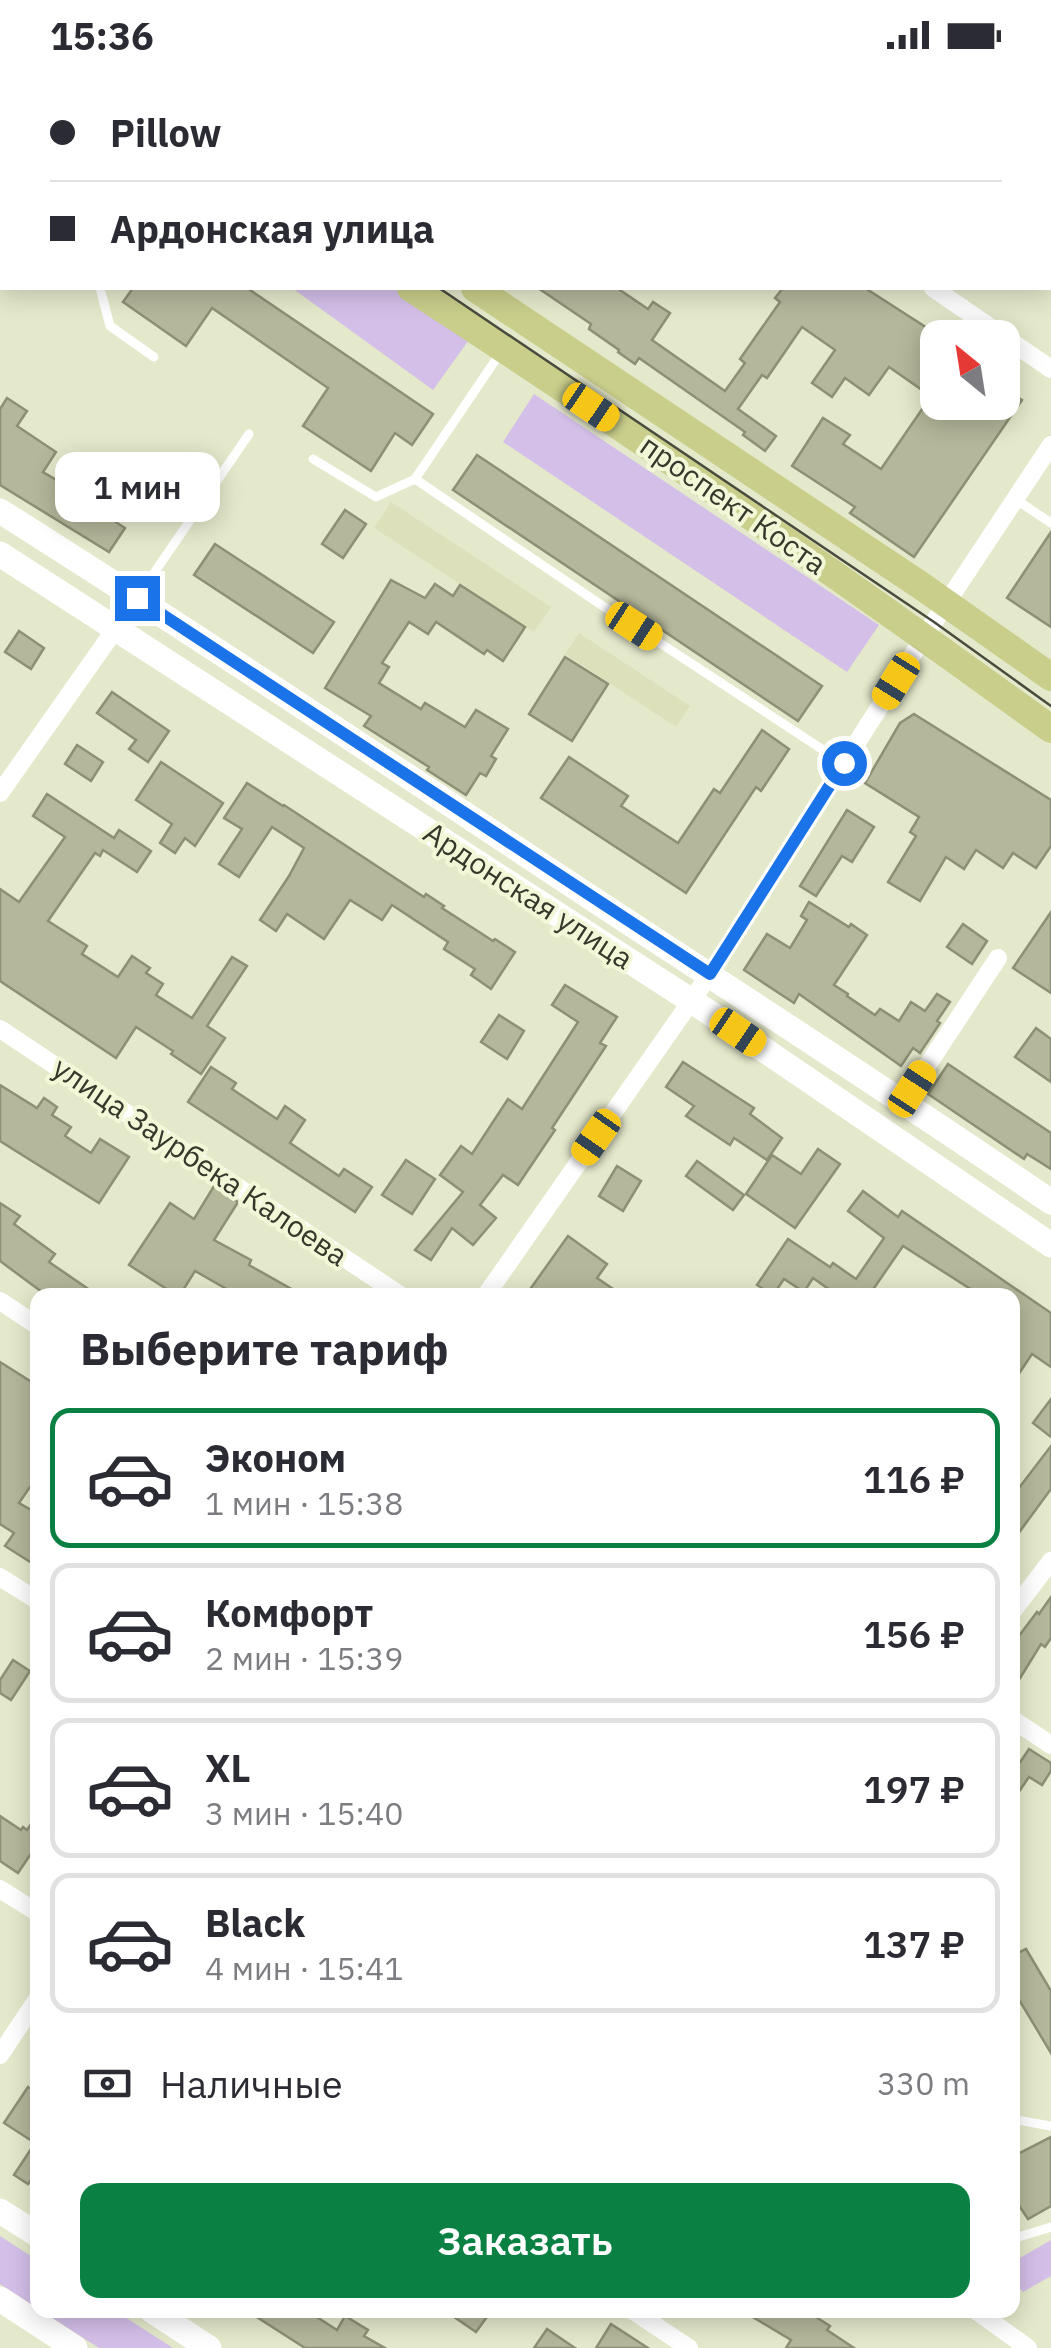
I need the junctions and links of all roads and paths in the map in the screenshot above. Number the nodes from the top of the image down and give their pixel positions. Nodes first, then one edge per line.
1 (101, 290) edge
2 (414, 290) edge
3 (477, 290) edge
4 (936, 290) edge
5 (504, 348) junction
6 (154, 357) dead end
7 (1051, 369) edge
8 (249, 434) dead end
9 (1048, 456) edge
10 (313, 458) dead end
11 (415, 479) junction
12 (1015, 499) junction
13 (0, 511) edge
14 (1051, 524) edge
15 (0, 554) edge
16 (137, 598) junction
17 (947, 604) junction
18 (116, 628) junction
19 (924, 637) junction
20 (1051, 677) edge
21 (1051, 729) edge
22 (844, 763) junction
23 (0, 793) edge
24 (998, 958) dead end
25 (710, 974) junction
26 (692, 1001) junction
27 (0, 1030) edge
28 (904, 1101) junction
29 (1051, 1202) edge
30 (1051, 1245) edge
31 (389, 1288) edge
32 (491, 1288) edge
33 (0, 1302) edge
34 (30, 1321) edge
35 (1051, 1561) edge
36 (0, 1577) edge
37 (30, 1596) edge
38 (1020, 1602) edge
39 (1020, 1724) edge
40 (1051, 1744) edge
41 (0, 1889) edge
42 (30, 1909) edge
43 (30, 2010) edge
44 (0, 2055) edge
45 (1020, 2120) edge
46 (1051, 2126) edge
47 (0, 2211) edge
48 (1051, 2227) edge
49 (30, 2231) edge
50 (1020, 2237) edge
51 (0, 2299) edge
52 (163, 2318) edge
53 (644, 2318) edge
54 (986, 2318) edge
55 (75, 2348) edge
56 (208, 2348) edge
57 (689, 2348) edge
58 (1028, 2348) edge

1 - 6 lane
2 - 5 main road, проспект Коста
3 - 17 main road, проспект Коста
4 - 7 street
5 - 11 lane
5 - 19 main road, проспект Коста
8 - 16 lane
9 - 12 street
10 - 11 lane
11 - 22 lane
12 - 14 lane
12 - 17 street
13 - 16 main road, Ардонская улица
15 - 18 main road, Ардонская улица
16 - 25 main road, Ардонская улица
17 - 19 street
17 - 20 main road, проспект Коста
18 - 23 street
18 - 26 main road, Ардонская улица
19 - 21 main road, проспект Коста
19 - 22 street
22 - 25 street
24 - 28 street
25 - 26 street
25 - 28 main road, Ардонская улица
26 - 30 main road, Ардонская улица
26 - 32 street
27 - 31 street, улица Заурбека Калоева
28 - 29 main road, Ардонская улица
33 - 34 street
35 - 38 street
36 - 37 street
39 - 40 street
41 - 42 street
43 - 44 street
45 - 46 lane
47 - 49 main road
48 - 50 lane
51 - 55 main road
52 - 56 main road
53 - 57 street
54 - 58 street

